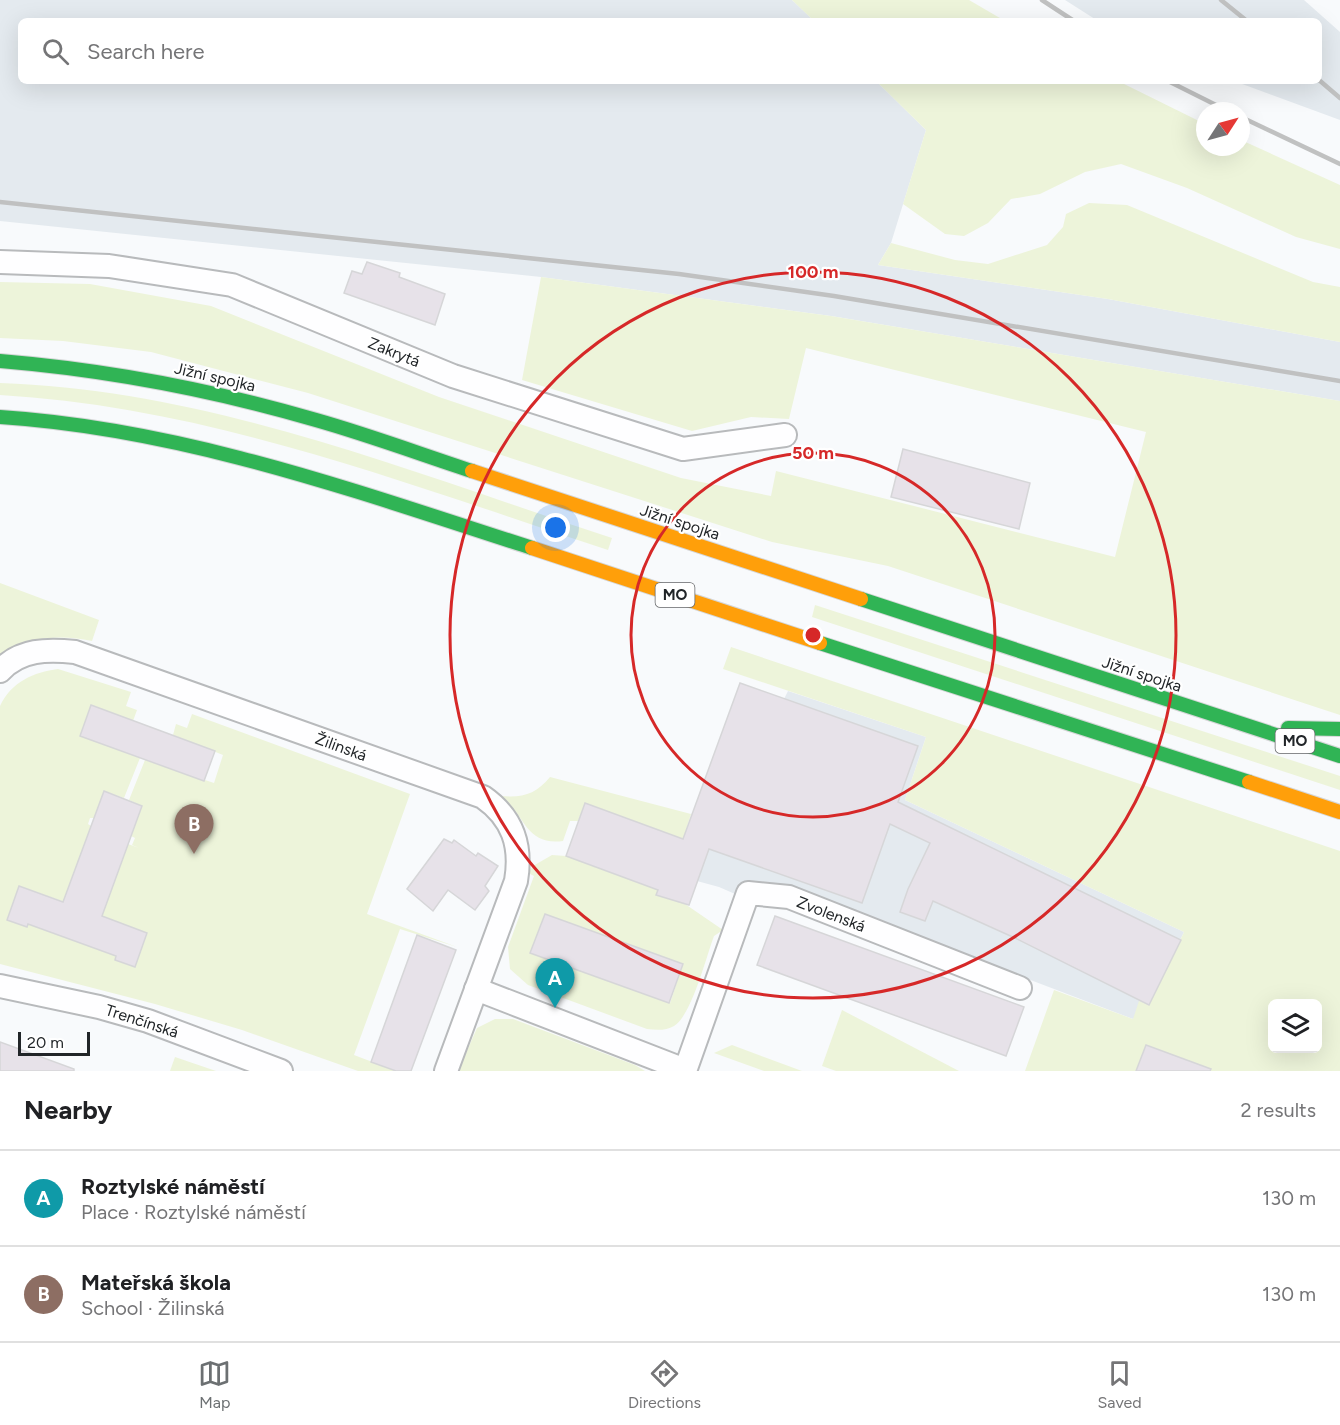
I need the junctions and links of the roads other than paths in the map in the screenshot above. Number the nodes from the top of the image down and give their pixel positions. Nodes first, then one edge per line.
1 (0, 262) edge
2 (0, 361) edge
3 (0, 417) edge
4 (785, 435) dead end
5 (0, 670) edge
6 (1250, 727) junction
7 (1340, 729) edge
8 (1340, 756) edge
9 (1340, 812) edge
10 (0, 986) edge
11 (1020, 988) dead end
12 (476, 989) junction
13 (280, 1071) edge
14 (446, 1071) edge
15 (685, 1071) edge

1 - 4 street, Zakrytá
2 - 6 highway, Jižní spojka / MO
3 - 9 highway, MO
5 - 12 street, Žilinská
6 - 7 highway
6 - 8 highway, Jižní spojka / MO
10 - 13 street, Trenčínská
11 - 15 street, Zvolenská
12 - 14 street, Žilinská
12 - 15 street

